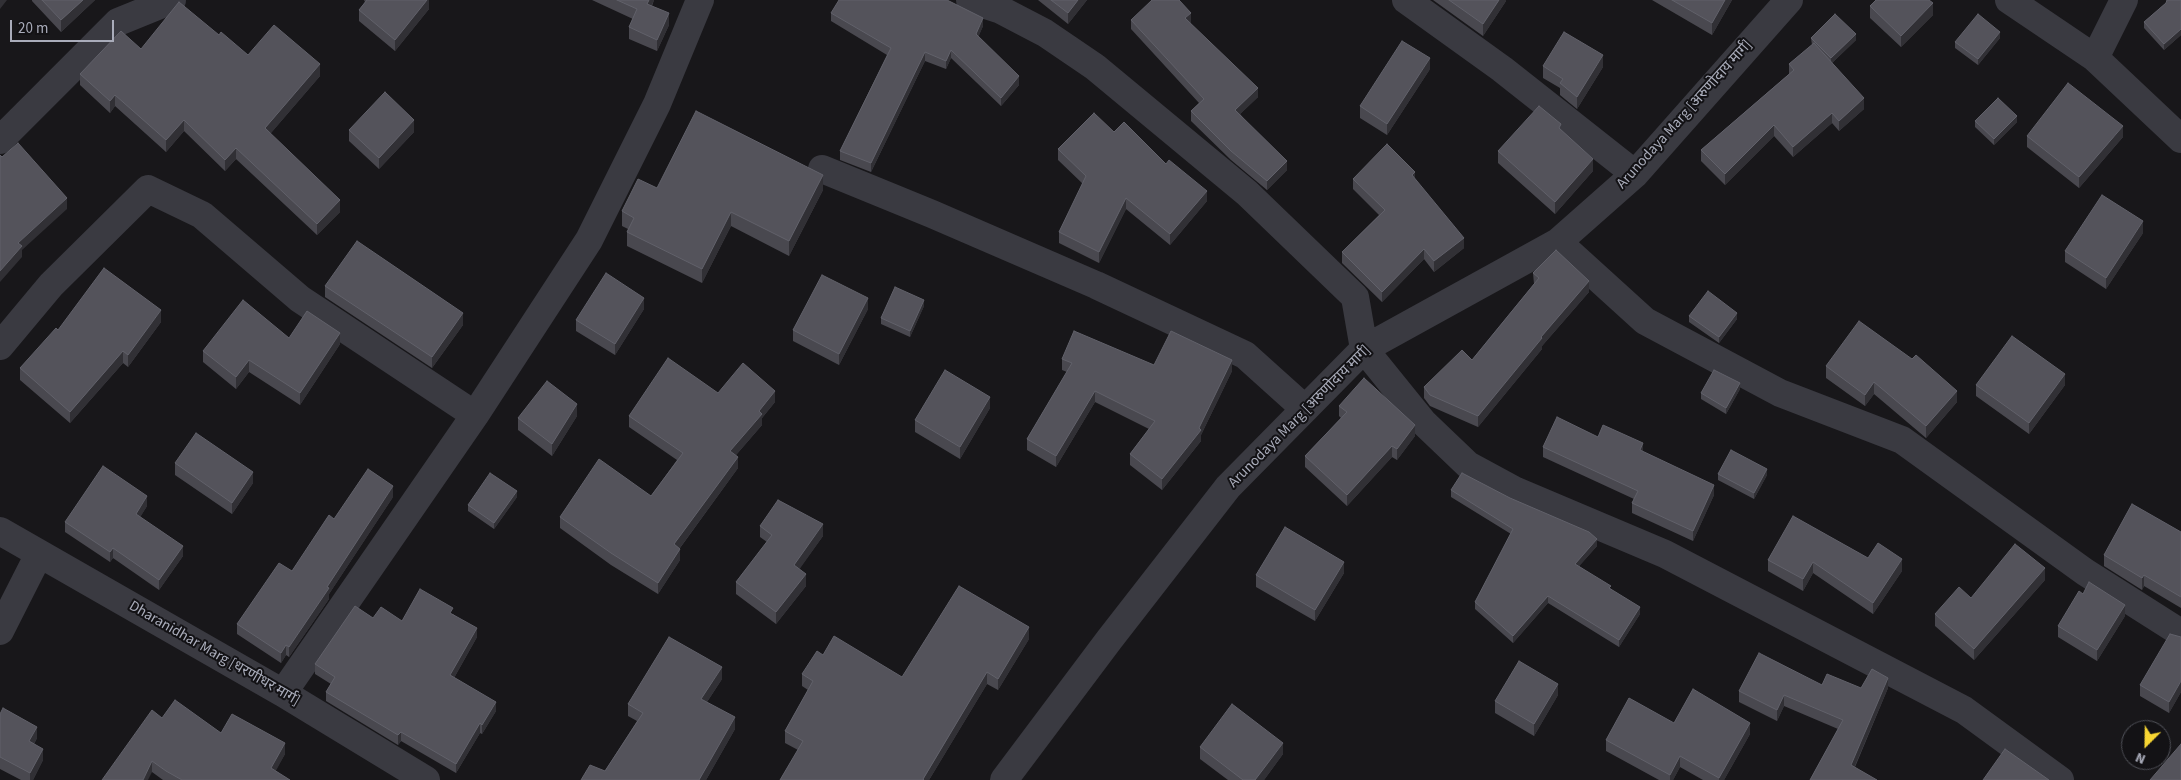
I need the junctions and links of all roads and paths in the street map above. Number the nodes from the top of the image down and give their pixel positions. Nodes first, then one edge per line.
1 (172, 0) edge
2 (700, 0) edge
3 (970, 0) edge
4 (1406, 0) edge
5 (1789, 0) edge
6 (2009, 0) edge
7 (2124, 0) edge
8 (2095, 58) junction
9 (2181, 139) edge
10 (0, 140) edge
11 (822, 168) dead end
12 (1635, 174) junction
13 (1558, 242) junction
14 (0, 346) edge
15 (1364, 349) junction
16 (1305, 409) junction
17 (475, 415) junction
18 (0, 531) edge
19 (39, 554) junction
20 (0, 631) edge
21 (2181, 632) edge
22 (284, 692) junction
23 (426, 780) edge
24 (1004, 780) edge
25 (2060, 780) edge

1 - 10 street
2 - 17 street
3 - 15 street
4 - 12 street
5 - 12 street, Arunodaya Marg [अरुणोदा‍य मार्ग]
6 - 8 street
7 - 8 street
8 - 9 street
11 - 16 street
12 - 13 street, Arunodaya Marg [अरुणोदा‍य मार्ग]
13 - 15 street, Arunodaya Marg [अरुणोदा‍य मार्ग]
13 - 21 street
14 - 17 street
15 - 16 street, Arunodaya Marg [अरुणोदा‍य मार्ग]
15 - 25 street
16 - 24 street, Arunodaya Marg [अरुणोदा‍य मार्ग]
17 - 22 street
18 - 19 street, Dharanidhar Marg [धरणीधर मार्ग]
19 - 20 street
19 - 22 street, Dharanidhar Marg [धरणीधर मार्ग]
22 - 23 street, Dharanidhar Marg [धरणीधर मार्ग]

